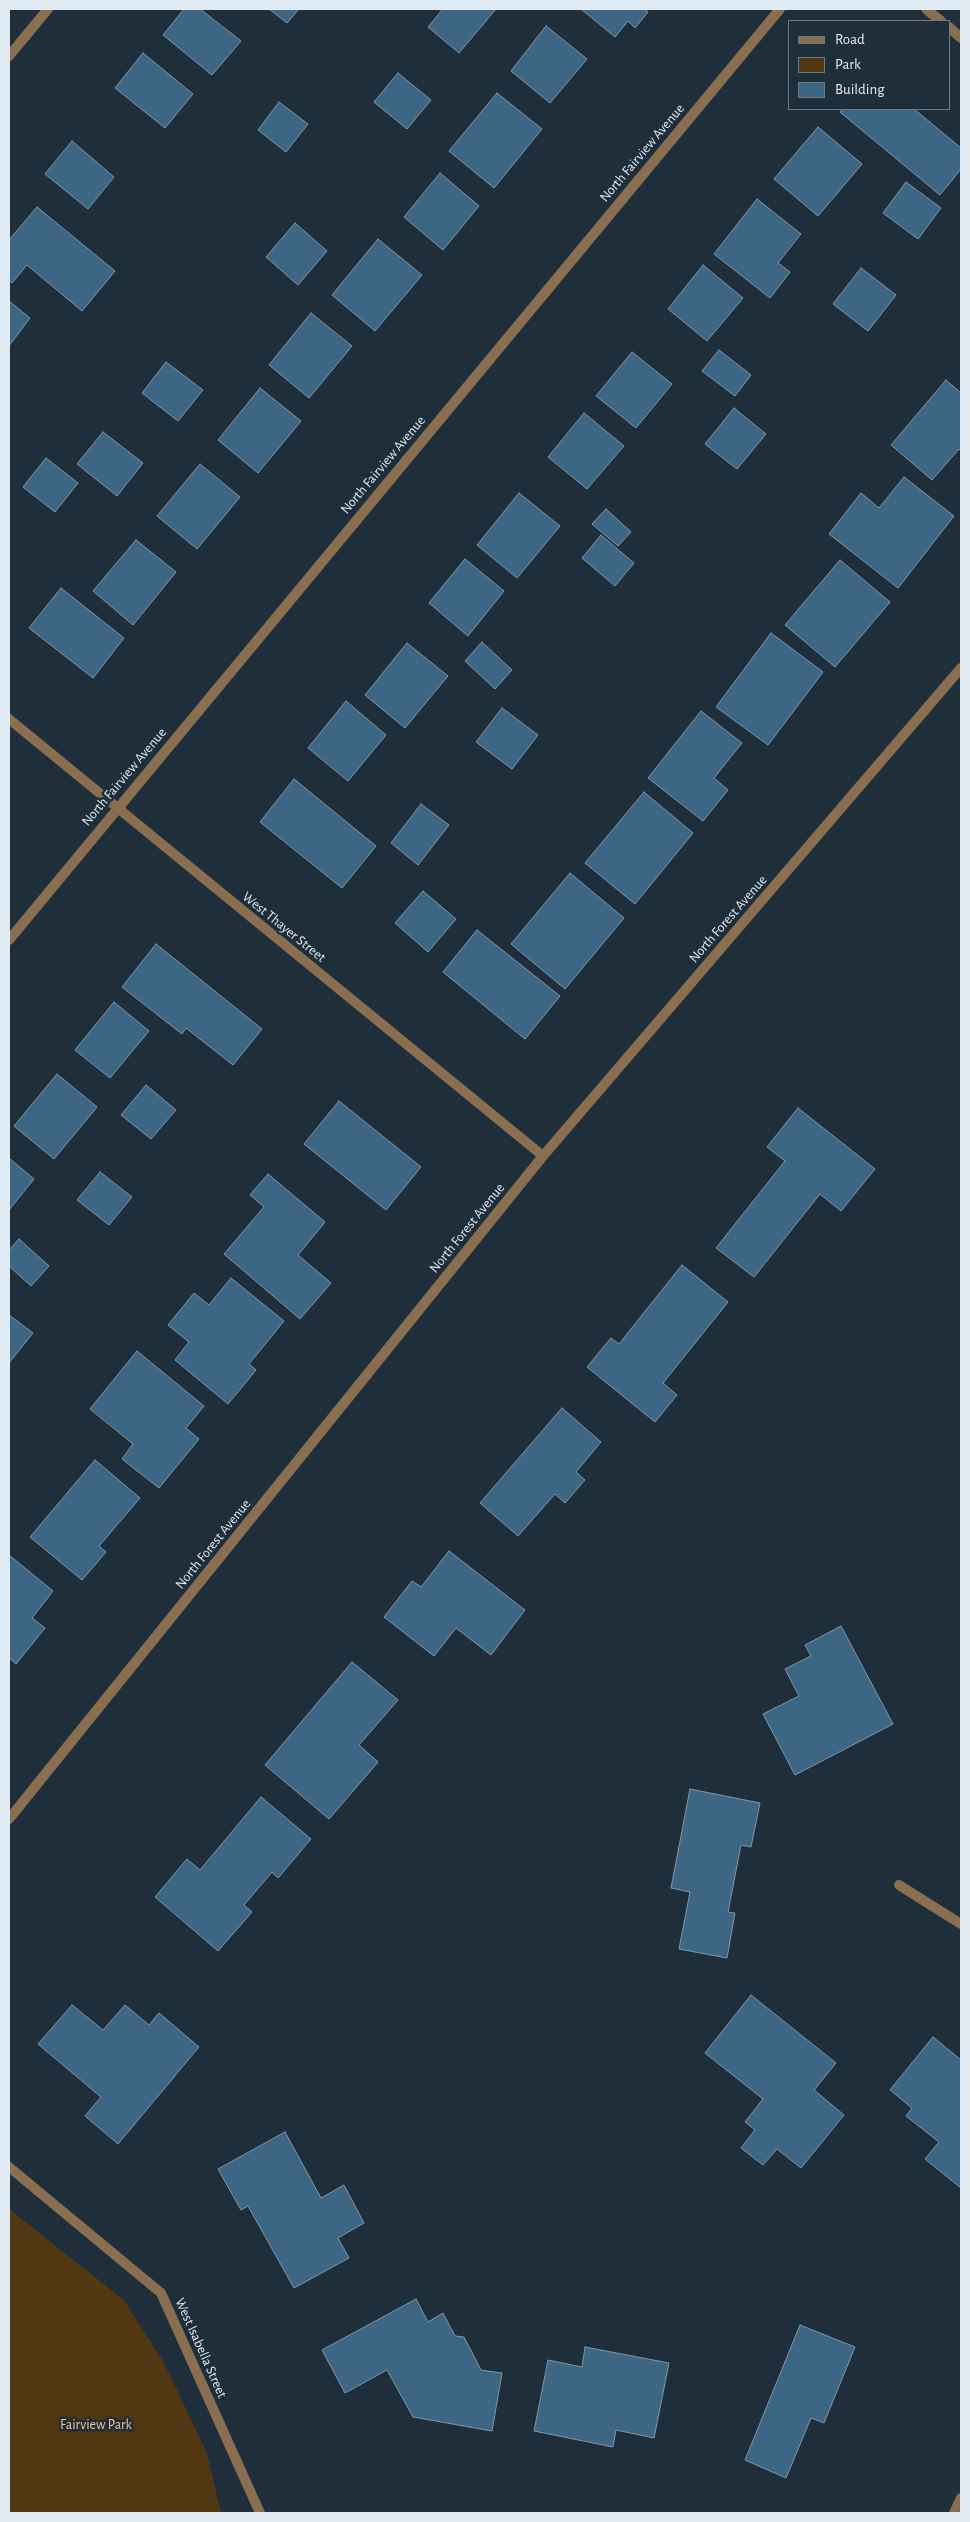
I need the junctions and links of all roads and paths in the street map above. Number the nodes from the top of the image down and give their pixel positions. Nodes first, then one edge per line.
1 (48, 9) edge
2 (780, 9) edge
3 (926, 9) edge
4 (940, 20) edge
5 (950, 29) edge
6 (961, 38) edge
7 (9, 56) edge
8 (961, 668) edge
9 (9, 720) edge
10 (116, 808) junction
11 (9, 940) edge
12 (543, 1156) junction
13 (9, 1819) edge
14 (899, 1885) dead end
15 (961, 1924) edge
16 (9, 2167) edge
17 (961, 2498) edge
18 (260, 2513) edge
19 (954, 2513) edge

1 - 7 street
2 - 10 street, North Fairview Avenue
3 - 4 street
5 - 6 street
8 - 12 street, North Forest Avenue
9 - 10 street, West Thayer Street
10 - 11 street, North Fairview Avenue
10 - 12 street, West Thayer Street
12 - 13 street, North Forest Avenue
14 - 15 street
16 - 18 street, West Isabella Street
17 - 19 street

